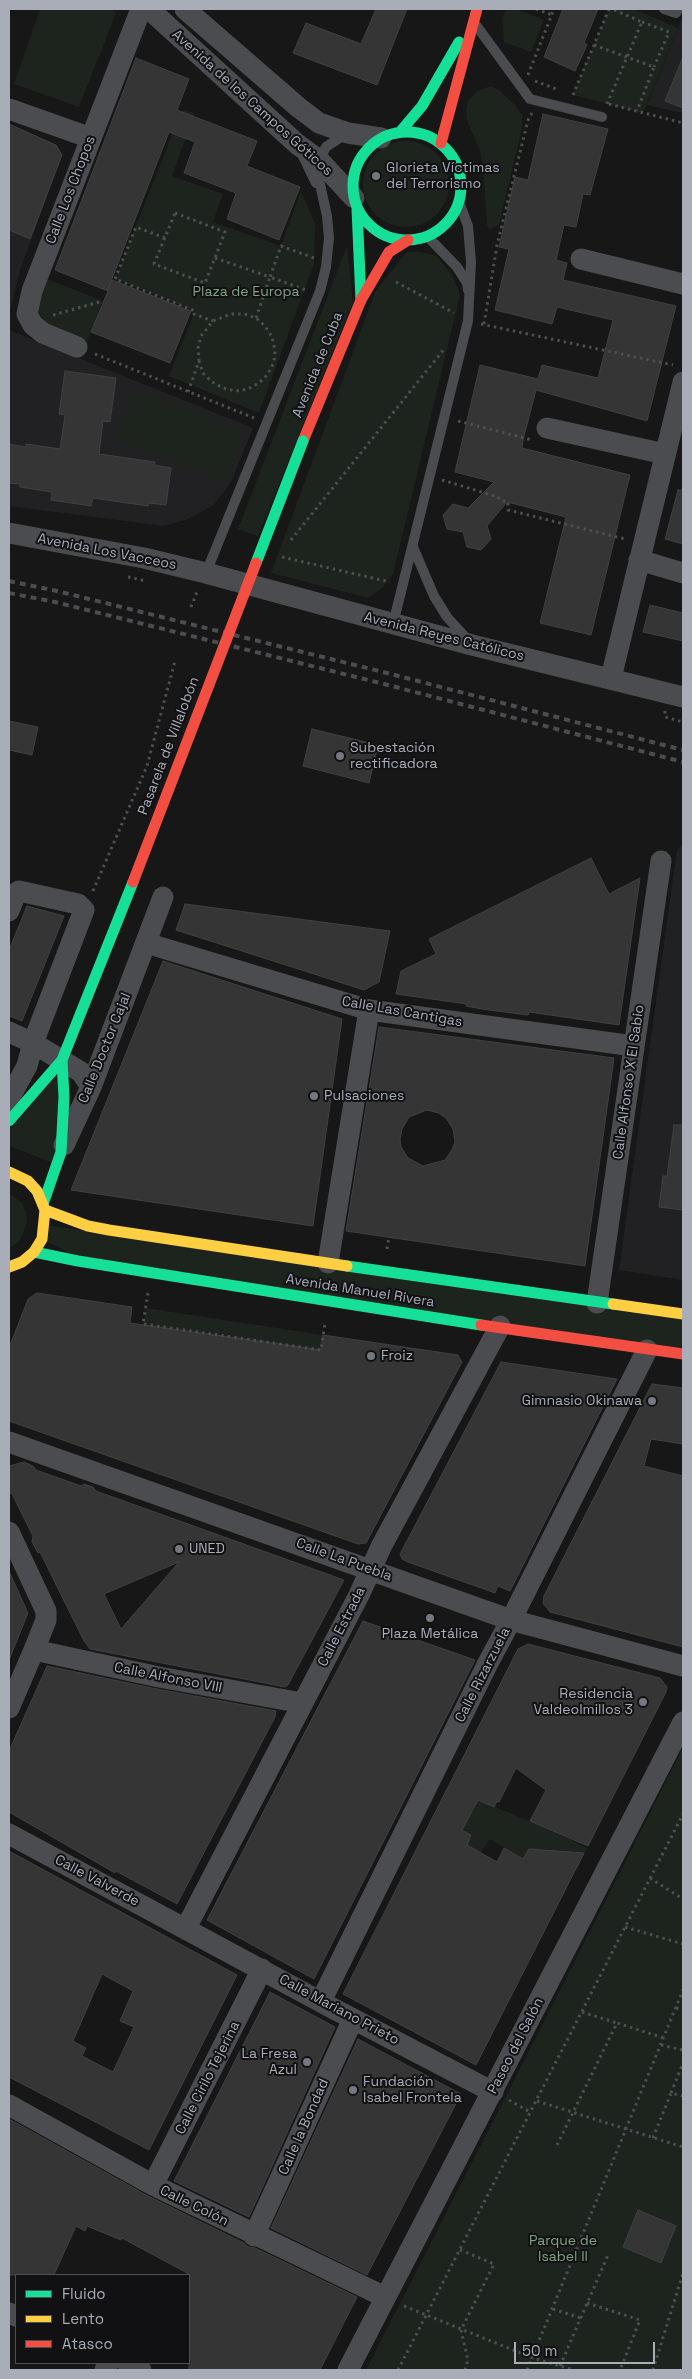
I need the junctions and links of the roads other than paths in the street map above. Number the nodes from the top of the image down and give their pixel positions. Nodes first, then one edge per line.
1 (141, 9) edge
2 (149, 9) edge
3 (185, 9) edge
4 (477, 9) edge
5 (664, 9) edge
6 (678, 9) edge
7 (473, 20) junction
8 (9, 109) edge
9 (602, 117) dead end
10 (348, 133) junction
11 (390, 135) junction
12 (91, 138) junction
13 (297, 144) junction
14 (441, 144) junction
15 (319, 160) junction
16 (321, 193) junction
17 (459, 202) junction
18 (355, 204) junction
19 (427, 236) junction
20 (408, 240) junction
21 (581, 259) dead end
22 (683, 284) edge
23 (361, 300) junction
24 (470, 304) junction
25 (77, 346) road end
26 (680, 388) edge
27 (547, 428) road end
28 (302, 442) joint
29 (665, 454) junction
30 (9, 533) edge
31 (413, 547) junction
32 (641, 552) junction
33 (206, 573) junction
34 (683, 573) edge
35 (393, 624) junction
36 (472, 645) junction
37 (611, 678) junction
38 (683, 697) edge
39 (661, 861) dead end
40 (163, 897) dead end
41 (9, 911) edge
42 (146, 943) junction
43 (368, 1010) junction
44 (9, 1032) edge
45 (33, 1043) junction
46 (634, 1046) junction
47 (62, 1060) junction
48 (91, 1088) junction
49 (9, 1112) edge
50 (9, 1121) edge
51 (61, 1152) junction
52 (9, 1172) edge
53 (44, 1207) junction
54 (34, 1252) junction
55 (328, 1263) junction
56 (9, 1267) edge
57 (597, 1303) junction
58 (683, 1314) edge
59 (500, 1326) junction
60 (647, 1350) junction
61 (683, 1354) edge
62 (9, 1442) edge
63 (9, 1532) edge
64 (370, 1570) junction
65 (511, 1620) junction
66 (34, 1650) junction
67 (683, 1666) edge
68 (302, 1704) junction
69 (9, 1708) edge
70 (683, 1722) edge
71 (9, 1834) edge
72 (186, 1928) junction
73 (262, 1969) junction
74 (322, 2001) junction
75 (353, 2019) junction
76 (493, 2092) junction
77 (9, 2105) edge
78 (153, 2185) junction
79 (254, 2236) junction
80 (385, 2297) junction
81 (130, 2364) edge
82 (141, 2370) edge
83 (348, 2370) edge

1 - 12 street, Calle Los Chopos
2 - 13 street, Avenida de los Campos Góticos
3 - 10 street, Avenida de los Campos Góticos
4 - 7 street
5 - 6 lane
7 - 9 lane
7 - 11 street
7 - 14 street
8 - 12 street
10 - 11 street, Avenida de los Campos Góticos
10 - 15 lane
11 - 14 street
11 - 18 street
12 - 25 street, Calle Los Chopos
13 - 15 street, Avenida de los Campos Góticos
13 - 16 lane
14 - 17 street
15 - 16 lane
15 - 18 street, Avenida de los Campos Góticos
16 - 33 lane
17 - 19 street
17 - 24 lane
18 - 20 street
18 - 23 street, Avenida de Cuba
19 - 20 street
19 - 24 lane
20 - 23 street, Avenida de Cuba
21 - 22 street
23 - 28 street, Avenida de Cuba
24 - 31 lane
26 - 29 street
27 - 29 street
28 - 47 street, Pasarela de Villalobón, bridge
29 - 32 street
30 - 33 street, Avenida Los Vacceos
31 - 35 lane
31 - 36 lane
32 - 34 street
32 - 37 street
33 - 35 street, Avenida Reyes Católicos
35 - 36 street, Avenida Reyes Católicos
36 - 37 street, Avenida Reyes Católicos
37 - 38 street, Avenida Reyes Católicos
39 - 46 street, Calle Alfonso X El Sabio
40 - 42 street, Calle Doctor Cajal
41 - 45 street
42 - 43 street, Calle Las Cantigas
42 - 48 street, Calle Doctor Cajal
43 - 46 street, Calle Las Cantigas
43 - 55 street
44 - 45 street
45 - 47 street
45 - 49 street
46 - 57 street, Calle Alfonso X El Sabio
47 - 48 street
47 - 50 street
47 - 51 street, Calle Doctor Cajal
48 - 51 street, Calle Doctor Cajal
51 - 53 street, Calle Doctor Cajal
52 - 53 street
53 - 54 street, Calle Doctor Cajal
53 - 55 street, Avenida Manuel Rivera
54 - 56 street
54 - 59 street, Avenida Manuel Rivera
55 - 57 street, Avenida Manuel Rivera
57 - 58 street, Avenida Manuel Rivera
59 - 60 street, Avenida Manuel Rivera
59 - 64 street, Calle Estrada
60 - 61 street, Avenida Manuel Rivera
60 - 65 street, Calle Rizarzuela
62 - 64 street, Calle La Puebla
63 - 66 street
64 - 65 street, Calle La Puebla
64 - 68 street, Calle Estrada
65 - 67 street, Calle La Puebla
65 - 74 street, Calle Rizarzuela
66 - 68 street, Calle Alfonso VIII
66 - 69 street
68 - 72 street, Calle Estrada
70 - 76 street, Paseo del Salón
71 - 72 street, Calle Valverde
72 - 73 street, Calle Mariano Prieto
73 - 74 street, Calle Mariano Prieto
73 - 78 street, Calle Cirilo Tejerina
74 - 75 street, Calle Mariano Prieto
75 - 76 street, Calle Mariano Prieto
75 - 79 street, Calle la Bondad
76 - 80 street, Paseo del Salón
77 - 78 street, Calle Colón
78 - 79 street, Calle Colón
79 - 80 street, Calle Colón
80 - 83 street, Paseo del Salón
81 - 82 street

